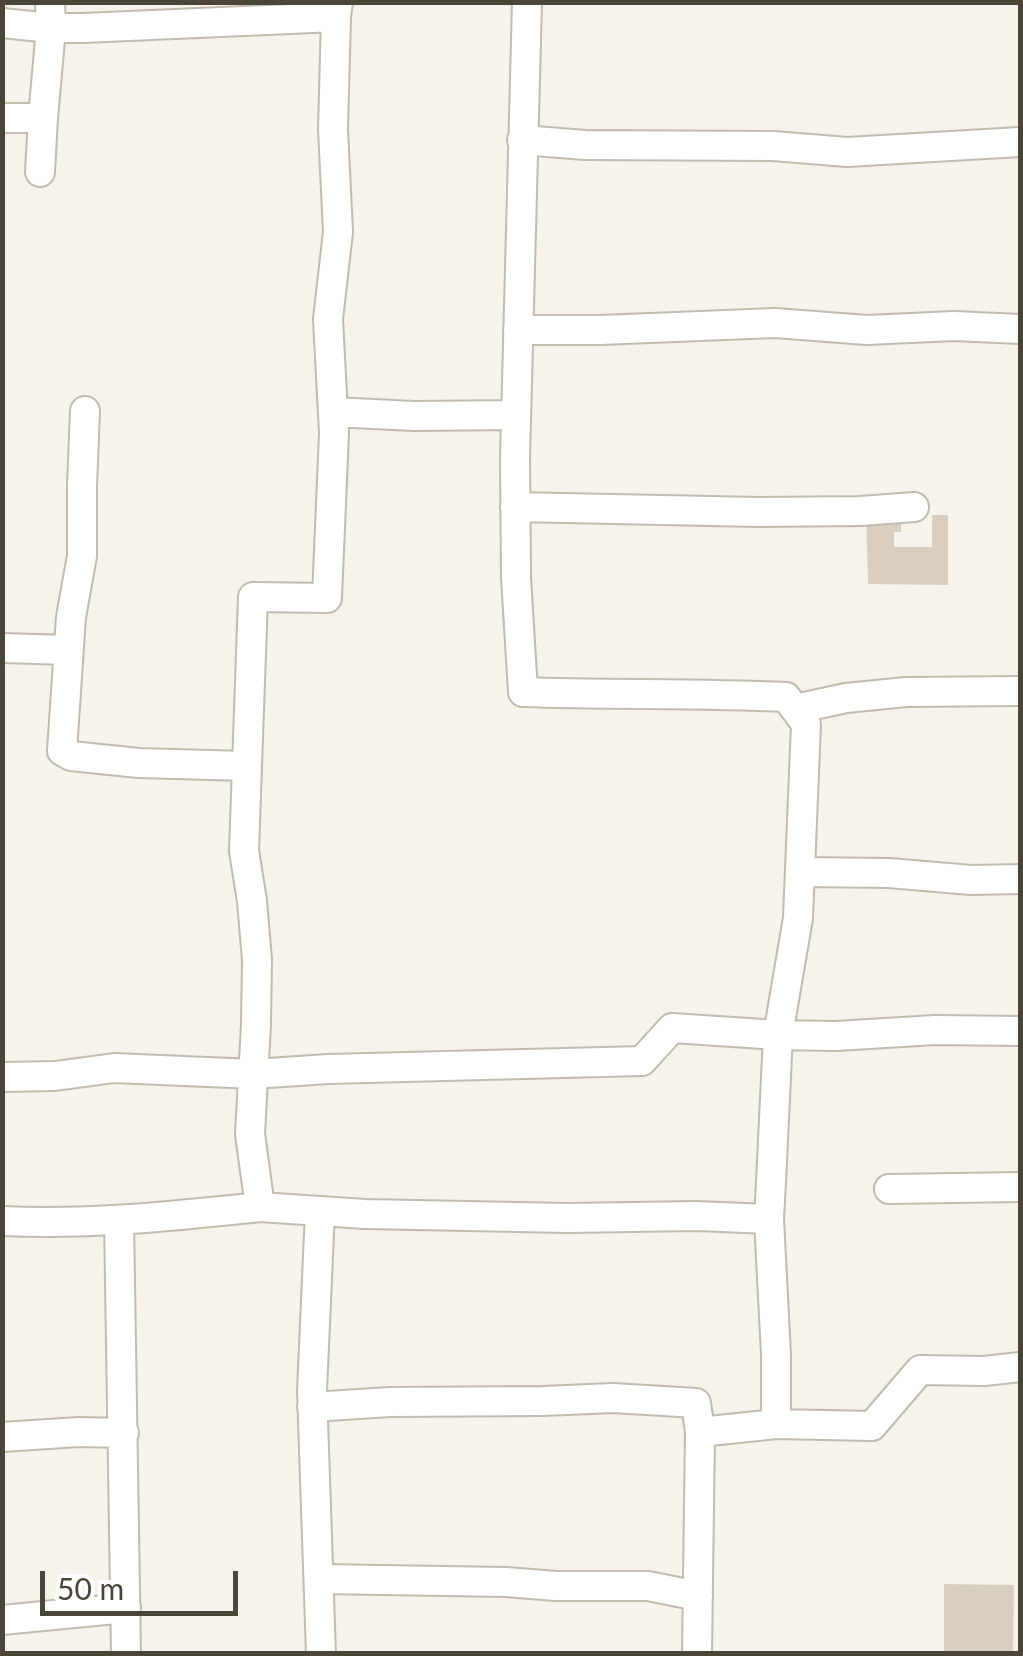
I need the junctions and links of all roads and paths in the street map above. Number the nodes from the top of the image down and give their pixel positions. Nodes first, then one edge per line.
1 (527, 2) edge
2 (337, 10) edge
3 (51, 16) edge
4 (2, 23) edge
5 (2, 118) edge
6 (43, 118) junction
7 (522, 140) junction
8 (1020, 142) edge
9 (40, 172) dead end
10 (1020, 329) edge
11 (518, 330) junction
12 (85, 411) dead end
13 (333, 412) junction
14 (516, 415) junction
15 (914, 506) dead end
16 (515, 508) junction
17 (2, 648) edge
18 (68, 650) junction
19 (1020, 691) edge
20 (794, 709) junction
21 (246, 766) junction
22 (800, 872) junction
23 (1020, 878) edge
24 (1020, 1031) edge
25 (778, 1035) junction
26 (254, 1074) junction
27 (2, 1077) edge
28 (1020, 1187) edge
29 (889, 1189) dead end
30 (260, 1207) junction
31 (320, 1211) junction
32 (120, 1220) junction
33 (769, 1220) junction
34 (2, 1221) edge
35 (1020, 1367) edge
36 (312, 1408) junction
37 (776, 1424) junction
38 (700, 1432) junction
39 (124, 1433) junction
40 (2, 1437) edge
41 (320, 1579) junction
42 (698, 1596) junction
43 (126, 1608) junction
44 (2, 1620) edge
45 (126, 1654) edge
46 (321, 1654) edge
47 (697, 1654) edge

1 - 7 street
2 - 3 street
2 - 13 street
3 - 4 street
3 - 6 street
5 - 6 street
6 - 9 street
7 - 8 street
7 - 11 street
10 - 11 street
11 - 14 street
12 - 18 street
13 - 14 street
13 - 21 street
14 - 16 street
15 - 16 street
16 - 20 street
17 - 18 street
18 - 21 street
19 - 20 street
20 - 22 street
21 - 26 street
22 - 23 street
22 - 25 street
24 - 25 street
25 - 26 street
25 - 33 street
26 - 27 street
26 - 30 street
28 - 29 street
30 - 31 street
30 - 32 street
31 - 33 street
31 - 36 street
32 - 34 street
32 - 39 street
33 - 37 street
35 - 37 street
36 - 38 street
36 - 41 street
37 - 38 street
38 - 42 street
39 - 40 street
39 - 43 street
41 - 42 street
41 - 46 street
42 - 47 street
43 - 44 street
43 - 45 street

